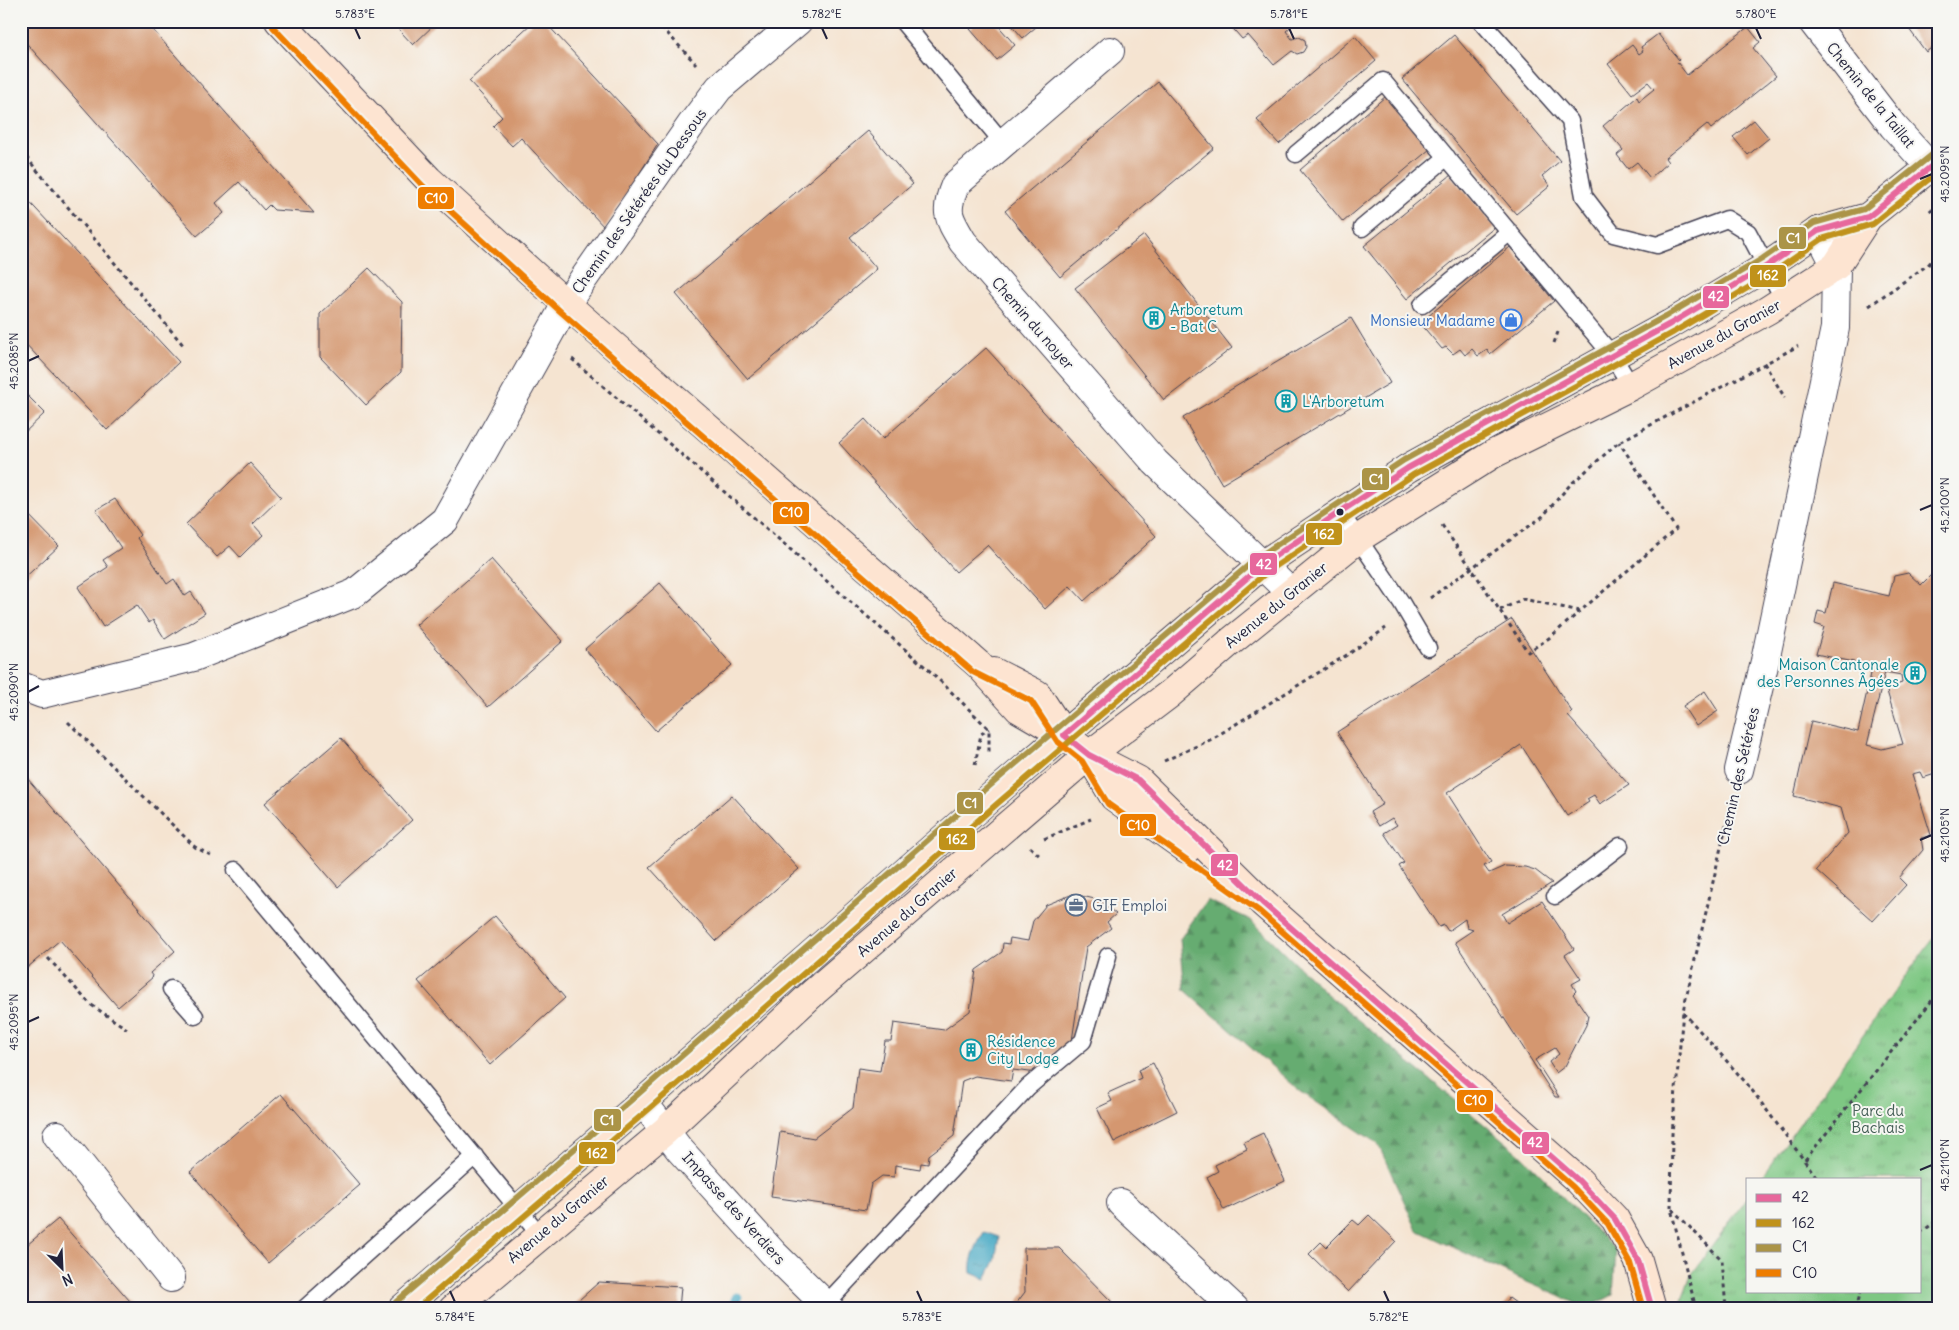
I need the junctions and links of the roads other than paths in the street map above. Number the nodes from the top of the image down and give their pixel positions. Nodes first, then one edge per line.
1 (279, 21) edge
2 (798, 21) edge
3 (902, 21) edge
4 (1481, 21) edge
5 (1812, 21) edge
6 (1110, 51) dead end
7 (1004, 144) junction
8 (1296, 154) dead end
9 (1448, 157) junction
10 (1934, 164) edge
11 (1868, 217) junction
12 (1362, 228) dead end
13 (1510, 232) junction
14 (1818, 232) junction
15 (1767, 266) junction
16 (1836, 266) junction
17 (1784, 300) junction
18 (566, 304) junction
19 (1422, 305) dead end
20 (1612, 355) junction
21 (1631, 386) junction
22 (1340, 512) junction
23 (1359, 538) junction
24 (1262, 565) junction
25 (1291, 593) junction
26 (1428, 648) dead end
27 (32, 690) edge
28 (1064, 735) junction
29 (1089, 755) junction
30 (1739, 770) road end
31 (1620, 846) dead end
32 (236, 870) road end
33 (1555, 896) dead end
34 (1108, 956) dead end
35 (171, 989) dead end
36 (196, 1016) dead end
37 (643, 1102) junction
38 (665, 1131) junction
39 (57, 1135) dead end
40 (475, 1156) junction
41 (1121, 1203) dead end
42 (520, 1209) junction
43 (540, 1234) junction
44 (171, 1278) dead end
45 (828, 1306) edge
46 (304, 1309) edge
47 (402, 1309) edge
48 (453, 1309) edge
49 (1235, 1309) edge
50 (1652, 1309) edge

1 - 18 street
2 - 18 street, Chemin des Sétérées du Dessous
3 - 7 lane
4 - 15 lane
5 - 10 street, Chemin de la Taillat
6 - 7 street, Chemin du noyer
7 - 24 street, Chemin du noyer
8 - 9 lane
9 - 12 lane
9 - 13 lane
10 - 11 street
11 - 14 street, Avenue du Granier
11 - 16 street, Avenue du Granier
13 - 19 lane
13 - 20 lane
14 - 15 street, Avenue du Granier
14 - 16 street, Chemin des Sétérées
15 - 17 lane
15 - 20 street, Avenue du Granier
16 - 17 street, Avenue du Granier
16 - 30 street, Chemin des Sétérées
17 - 21 street, Avenue du Granier
18 - 27 street, Chemin des Sétérées du Dessous
18 - 28 street
20 - 21 lane
20 - 22 street, Avenue du Granier
21 - 23 street, Avenue du Granier
22 - 23 lane
22 - 24 street, Avenue du Granier
23 - 25 street, Avenue du Granier
23 - 26 lane
24 - 25 street, Chemin du noyer
24 - 28 street, Avenue du Granier
25 - 29 street, Avenue du Granier
28 - 29 street
28 - 37 street, Avenue du Granier
29 - 38 street, Avenue du Granier
29 - 50 street
31 - 33 lane
32 - 40 lane
34 - 45 lane
35 - 36 lane
37 - 38 street, Impasse des Verdiers
37 - 42 street, Avenue du Granier
38 - 43 street, Avenue du Granier
38 - 45 street, Impasse des Verdiers
39 - 44 street
40 - 42 lane
40 - 46 lane
41 - 49 street
42 - 43 lane
42 - 47 street, Avenue du Granier
43 - 48 street, Avenue du Granier

